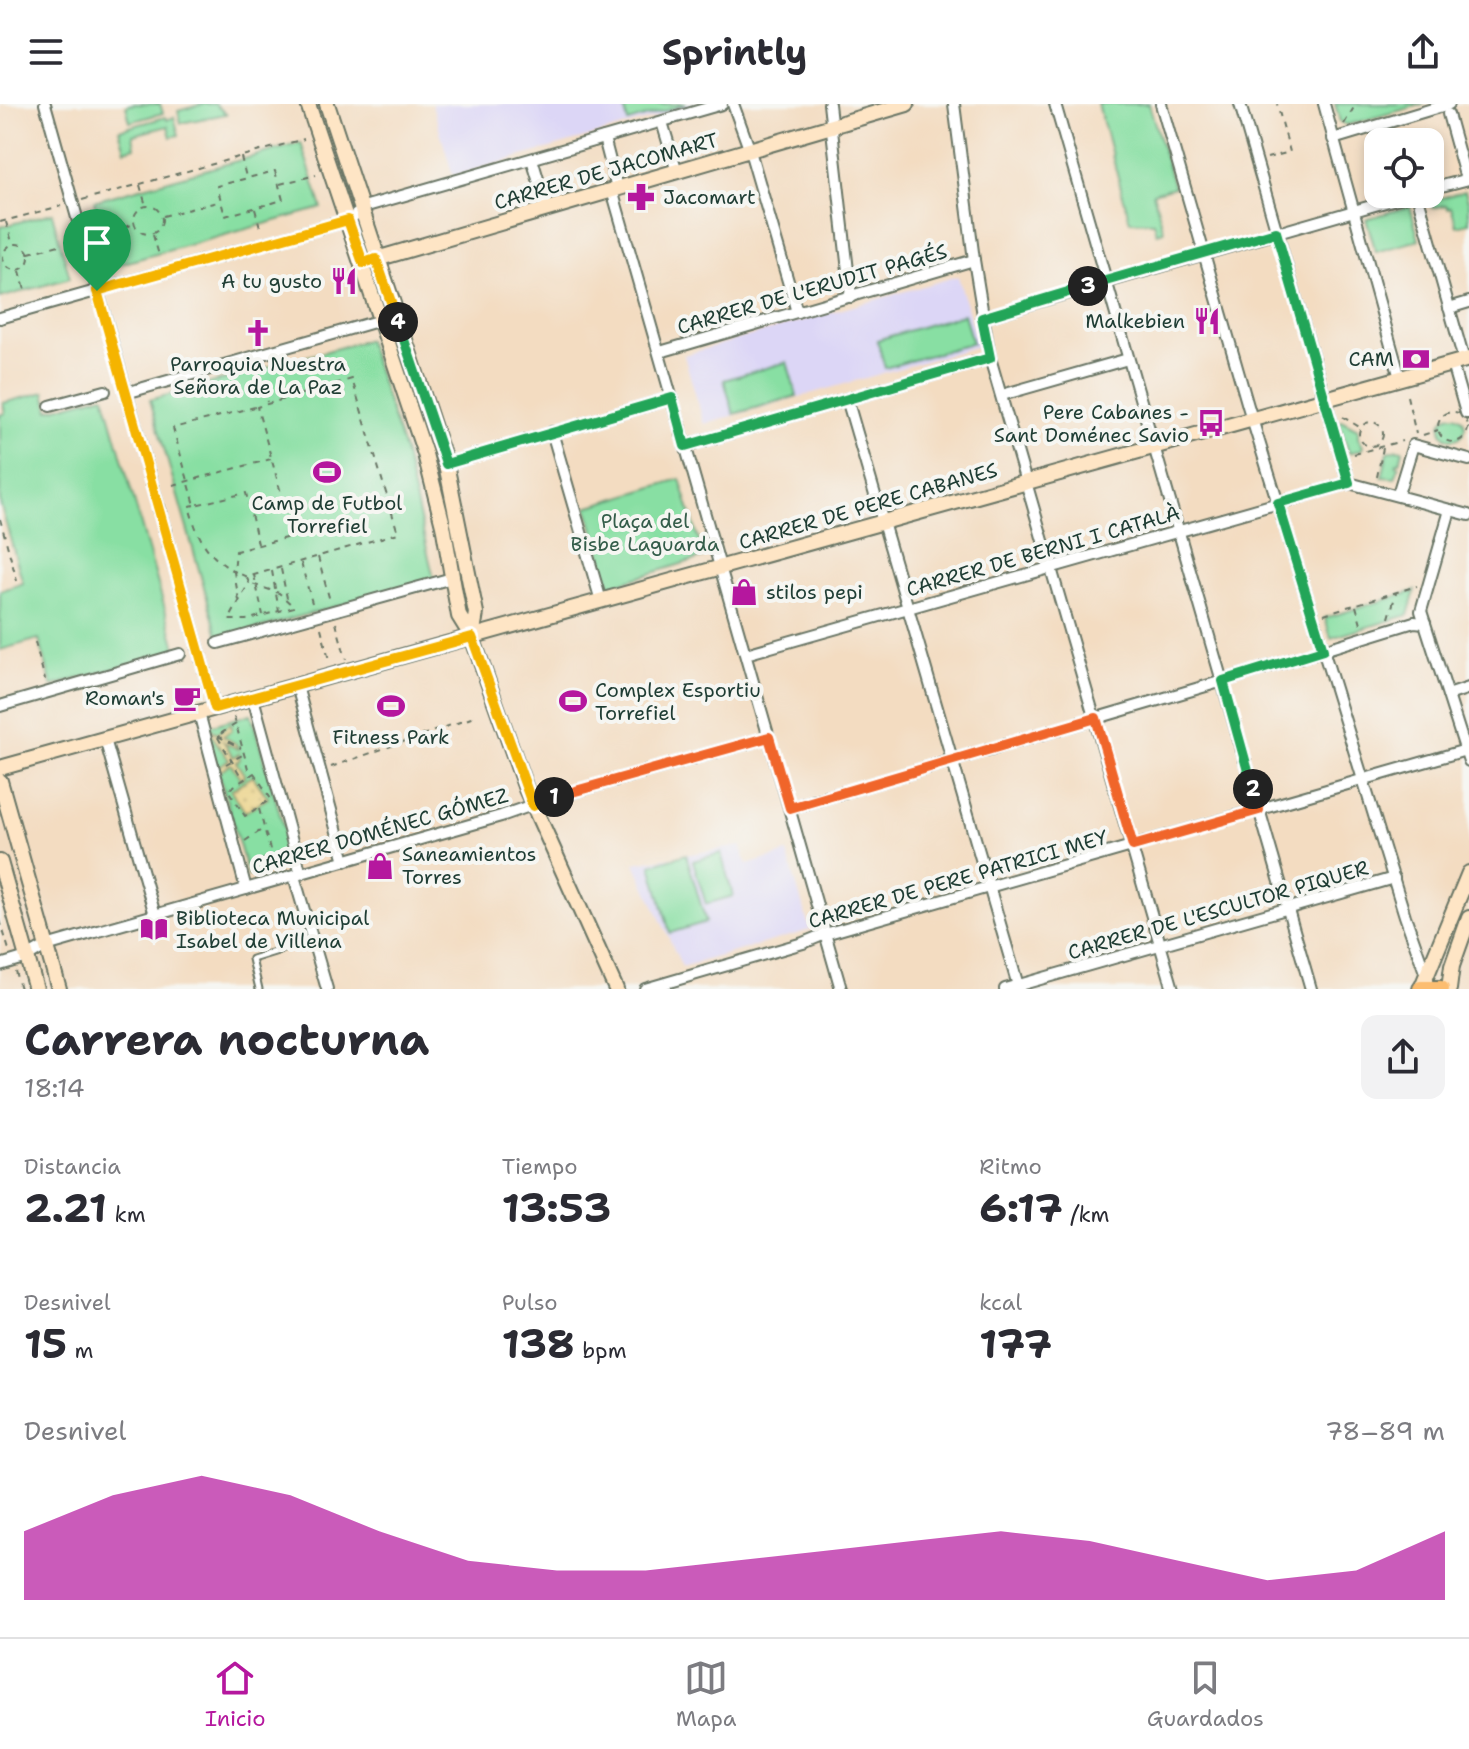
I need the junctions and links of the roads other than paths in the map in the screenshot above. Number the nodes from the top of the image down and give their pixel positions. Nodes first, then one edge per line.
1 (45, 104) edge
2 (308, 104) edge
3 (327, 104) edge
4 (722, 104) edge
5 (733, 104) edge
6 (829, 104) edge
7 (907, 104) edge
8 (954, 104) edge
9 (1055, 104) edge
10 (1161, 104) edge
11 (1240, 104) edge
12 (1324, 104) edge
13 (1449, 109) edge
14 (662, 122) junction
15 (832, 126) junction
16 (604, 138) junction
17 (1333, 139) junction
18 (750, 151) junction
19 (532, 159) junction
20 (677, 172) junction
21 (1467, 175) edge
22 (1444, 184) edge
23 (615, 189) junction
24 (1364, 207) edge
25 (1419, 208) edge
26 (361, 209) junction
27 (547, 209) junction
28 (1353, 210) junction
29 (348, 220) junction
30 (1276, 232) junction
31 (1204, 253) junction
32 (974, 260) junction
33 (370, 261) junction
34 (1105, 281) junction
35 (97, 291) junction
36 (851, 297) junction
37 (1469, 302) edge
38 (1449, 308) junction
39 (797, 312) junction
40 (0, 318) edge
41 (982, 318) junction
42 (381, 320) junction
43 (660, 352) junction
44 (990, 358) junction
45 (1128, 359) junction
46 (1462, 361) edge
47 (1400, 378) junction
48 (105, 391) dead end
49 (126, 393) junction
50 (1002, 395) junction
51 (672, 398) junction
52 (847, 399) junction
53 (1325, 399) junction
54 (50, 406) dead end
55 (1469, 413) edge
56 (1253, 420) junction
57 (552, 432) junction
58 (685, 446) junction
59 (1155, 448) junction
60 (1469, 460) edge
61 (446, 464) junction
62 (1028, 483) junction
63 (1349, 483) junction
64 (1398, 494) junction
65 (1278, 503) junction
66 (1450, 510) junction
67 (1469, 515) edge
68 (883, 523) junction
69 (1179, 531) junction
70 (1052, 567) junction
71 (719, 568) junction
72 (452, 578) junction
73 (601, 601) junction
74 (908, 609) junction
75 (1425, 623) junction
76 (472, 637) junction
77 (218, 643) dead end
78 (1323, 650) junction
79 (180, 654) dead end
80 (746, 654) junction
81 (1223, 681) junction
82 (297, 686) junction
83 (1469, 688) edge
84 (1448, 695) junction
85 (253, 698) junction
86 (0, 706) edge
87 (215, 708) junction
88 (199, 713) junction
89 (1096, 718) junction
90 (769, 737) junction
91 (105, 739) junction
92 (1467, 756) edge
93 (953, 760) junction
94 (0, 768) edge
95 (0, 781) edge
96 (1363, 781) junction
97 (533, 806) junction
98 (790, 808) junction
99 (1259, 810) junction
100 (1133, 846) junction
101 (345, 861) junction
102 (0, 862) edge
103 (1469, 873) edge
104 (297, 875) junction
105 (1394, 878) junction
106 (246, 889) junction
107 (990, 889) junction
108 (1288, 908) junction
109 (155, 915) junction
110 (1469, 918) edge
111 (825, 934) junction
112 (313, 940) junction
113 (1161, 944) junction
114 (46, 946) junction
115 (27, 957) junction
116 (0, 965) edge
117 (1423, 984) edge
118 (1018, 987) edge
119 (36, 989) edge
120 (59, 989) edge
121 (259, 989) edge
122 (327, 989) edge
123 (616, 989) edge
124 (645, 989) edge
125 (841, 989) edge
126 (1005, 989) edge
127 (1173, 989) edge
128 (1311, 989) edge
129 (1441, 989) edge
130 (1449, 989) edge

1 - 35 street
2 - 29 street
3 - 26 street
4 - 14 street
5 - 18 street
6 - 15 street
7 - 15 street, CARRER DE JACOMART
8 - 32 street
9 - 34 street
10 - 31 street
11 - 30 street
12 - 17 street
13 - 17 street
13 - 21 street
14 - 16 street
14 - 20 street
15 - 18 street, CARRER DE JACOMART
15 - 36 street
16 - 19 street
16 - 23 street
17 - 28 street
18 - 20 street, CARRER DE JACOMART
18 - 39 street
19 - 26 street
19 - 27 street
20 - 23 street, CARRER DE JACOMART
21 - 22 street
23 - 27 street, CARRER DE JACOMART
23 - 43 street
24 - 28 street
25 - 38 street
26 - 29 street
26 - 33 street
27 - 33 street, CARRER DE JACOMART
28 - 30 street
28 - 47 street
29 - 33 street
29 - 35 street
30 - 31 street
30 - 53 street
31 - 34 street
31 - 56 street
32 - 36 street, CARRER DE L'ERUDIT PAGÉS
32 - 41 street
33 - 42 street
33 - 61 street
34 - 41 street
34 - 45 street
35 - 40 street
35 - 49 street
36 - 39 street, CARRER DE L'ERUDIT PAGÉS
37 - 38 street
38 - 46 street
39 - 43 street, CARRER DE L'ERUDIT PAGÉS
41 - 44 street
42 - 49 street
42 - 72 street
43 - 51 street
44 - 50 street
44 - 52 street
45 - 50 street
45 - 59 street
46 - 47 street, CARRER DE PERE CABANES
46 - 55 street
47 - 53 street, CARRER DE PERE CABANES
48 - 54 street
49 - 87 street
50 - 62 street
51 - 57 street
51 - 58 street
52 - 58 street
52 - 68 street
53 - 56 street, CARRER DE PERE CABANES
53 - 63 street
56 - 59 street, CARRER DE PERE CABANES
56 - 65 street
57 - 61 street
57 - 73 street
58 - 71 street
59 - 62 street, CARRER DE PERE CABANES
59 - 69 street
60 - 64 street
61 - 76 street
62 - 68 street, CARRER DE PERE CABANES
62 - 70 street
63 - 64 street
63 - 65 street, CARRER DE BERNI I CATALÀ
64 - 66 street
65 - 69 street, CARRER DE BERNI I CATALÀ
65 - 78 street
66 - 67 street
66 - 75 street
68 - 71 street, CARRER DE PERE CABANES
68 - 74 street
69 - 70 street, CARRER DE BERNI I CATALÀ
69 - 81 street
70 - 74 street, CARRER DE BERNI I CATALÀ
70 - 89 street
71 - 73 street, CARRER DE PERE CABANES
71 - 80 street
72 - 76 street
72 - 77 street
73 - 76 street, CARRER DE PERE CABANES
74 - 80 street, CARRER DE BERNI I CATALÀ
74 - 93 street
75 - 78 street
75 - 84 street
76 - 82 street, CARRER DE PERE CABANES
76 - 97 street
78 - 81 street
78 - 96 street
79 - 86 street
80 - 90 street
81 - 89 street
81 - 99 street
82 - 85 street, CARRER DE PERE CABANES
82 - 101 street
83 - 84 street
84 - 92 street
85 - 87 street, CARRER DE PERE CABANES
85 - 104 street
87 - 88 street, CARRER DE PERE CABANES
88 - 91 street, CARRER DE PERE CABANES
88 - 106 street
89 - 93 street
89 - 100 street
90 - 97 street, CARRER DOMÉNEC GÓMEZ
90 - 98 street
91 - 94 street, CARRER DE PERE CABANES
91 - 109 street
92 - 96 street, CARRER DE PERE PATRICI MEY
93 - 98 street
93 - 107 street
95 - 114 street
96 - 99 street, CARRER DE PERE PATRICI MEY
96 - 105 street
97 - 101 street, CARRER DOMÉNEC GÓMEZ
97 - 123 street
98 - 111 street
99 - 100 street, CARRER DE PERE PATRICI MEY
99 - 108 street
100 - 107 street, CARRER DE PERE PATRICI MEY
100 - 113 street
101 - 104 street, CARRER DOMÉNEC GÓMEZ
102 - 115 street
103 - 117 street
104 - 106 street, CARRER DOMÉNEC GÓMEZ
104 - 112 street
105 - 108 street, CARRER DE L'ESCULTOR PIQUER
105 - 117 street
106 - 109 street, CARRER DOMÉNEC GÓMEZ
107 - 111 street, CARRER DE PERE PATRICI MEY
107 - 118 street
108 - 113 street, CARRER DE L'ESCULTOR PIQUER
108 - 128 street
109 - 114 street, CARRER DOMÉNEC GÓMEZ
110 - 130 street
111 - 124 street, CARRER DE PERE PATRICI MEY
111 - 125 street
112 - 121 lane
112 - 122 street
113 - 118 street, CARRER DE L'ESCULTOR PIQUER
113 - 127 street
114 - 115 street, CARRER DOMÉNEC GÓMEZ
114 - 120 street
115 - 116 street, CARRER DOMÉNEC GÓMEZ
115 - 119 street
117 - 129 main road
118 - 126 street, CARRER DE L'ESCULTOR PIQUER

